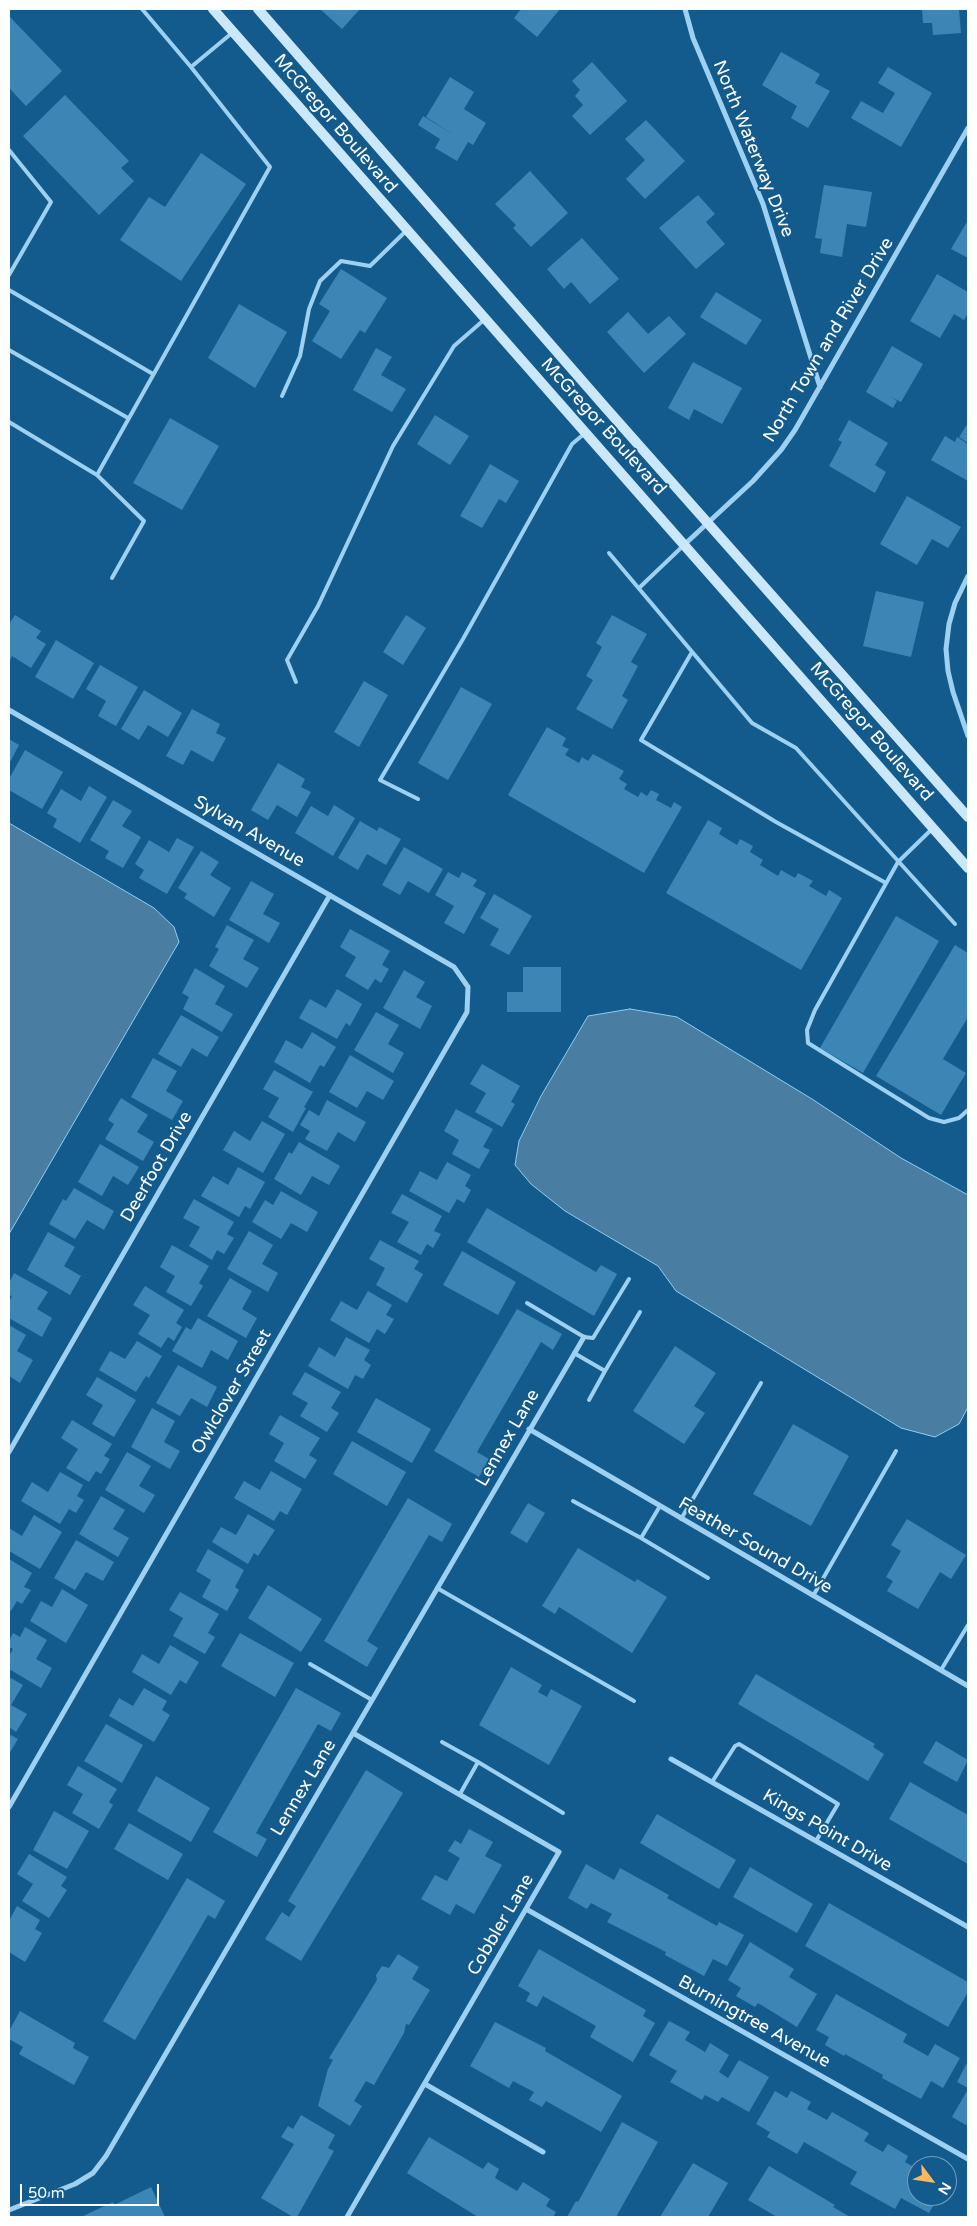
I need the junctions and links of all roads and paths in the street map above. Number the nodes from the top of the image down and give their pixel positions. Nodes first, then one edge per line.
1 (142, 9) edge
2 (213, 9) edge
3 (258, 9) edge
4 (685, 9) edge
5 (233, 32) junction
6 (192, 67) junction
7 (968, 128) edge
8 (9, 150) edge
9 (408, 230) junction
10 (9, 275) edge
11 (9, 290) edge
12 (484, 319) junction
13 (9, 350) edge
14 (153, 374) junction
15 (820, 387) junction
16 (282, 396) dead end
17 (128, 418) junction
18 (9, 422) edge
19 (586, 432) junction
20 (97, 475) junction
21 (709, 523) junction
22 (685, 544) junction
23 (609, 553) dead end
24 (968, 576) edge
25 (112, 578) dead end
26 (639, 588) junction
27 (692, 652) junction
28 (296, 682) dead end
29 (9, 710) edge
30 (968, 736) edge
31 (418, 799) dead end
32 (968, 817) edge
33 (933, 828) junction
34 (898, 862) junction
35 (968, 868) edge
36 (886, 883) junction
37 (330, 895) junction
38 (956, 924) dead end
39 (468, 987) joint
40 (968, 1110) edge
41 (629, 1278) dead end
42 (527, 1303) dead end
43 (640, 1312) dead end
44 (584, 1337) junction
45 (574, 1353) junction
46 (606, 1371) junction
47 (761, 1383) dead end
48 (589, 1400) dead end
49 (529, 1428) junction
50 (896, 1451) dead end
51 (9, 1452) edge
52 (574, 1501) dead end
53 (660, 1506) junction
54 (681, 1519) junction
55 (641, 1538) junction
56 (708, 1578) dead end
57 (437, 1588) junction
58 (813, 1596) junction
59 (968, 1625) edge
60 (310, 1664) dead end
61 (941, 1670) junction
62 (968, 1686) edge
63 (372, 1700) junction
64 (634, 1701) dead end
65 (353, 1733) junction
66 (442, 1742) dead end
67 (671, 1759) dead end
68 (478, 1762) junction
69 (712, 1782) junction
70 (460, 1794) junction
71 (9, 1808) edge
72 (563, 1813) dead end
73 (816, 1840) junction
74 (526, 1909) junction
75 (968, 1928) edge
76 (425, 2084) junction
77 (543, 2152) dead end
78 (968, 2159) edge
79 (9, 2210) edge
80 (347, 2217) edge

1 - 6 lane
2 - 5 main road, McGregor Boulevard
3 - 21 main road, McGregor Boulevard
4 - 15 street, North Waterway Drive
5 - 6 lane
5 - 9 main road, McGregor Boulevard
6 - 14 lane
7 - 15 street, North Town and River Drive
8 - 10 lane
9 - 12 main road, McGregor Boulevard
9 - 16 lane
11 - 14 lane
12 - 19 main road, McGregor Boulevard
12 - 28 lane
13 - 17 lane
14 - 17 lane
15 - 21 street, North Town and River Drive
17 - 20 lane
18 - 20 lane
19 - 22 main road, McGregor Boulevard
19 - 31 lane
20 - 25 lane
21 - 22 street, North Town and River Drive
21 - 32 main road, McGregor Boulevard
22 - 26 lane
22 - 33 main road, McGregor Boulevard
23 - 26 lane
24 - 30 street
26 - 27 lane
27 - 34 lane
27 - 36 lane
29 - 37 street, Sylvan Avenue
33 - 34 lane
33 - 35 main road, McGregor Boulevard
34 - 36 lane
34 - 38 lane
36 - 40 lane
37 - 39 street, Sylvan Avenue
37 - 51 street, Deerfoot Drive
39 - 71 street, Owlclover Street
41 - 44 lane
42 - 44 lane
43 - 46 lane
44 - 45 street, Lennex Lane
45 - 46 lane
45 - 49 street, Lennex Lane
46 - 48 lane
47 - 54 lane
49 - 53 street, Feather Sound Drive
49 - 57 street, Lennex Lane
50 - 58 lane
52 - 55 lane
53 - 54 street, Feather Sound Drive
53 - 55 lane
54 - 58 street, Feather Sound Drive
55 - 56 lane
57 - 63 street, Lennex Lane
57 - 64 lane
58 - 61 street, Feather Sound Drive
59 - 61 lane
60 - 63 lane
61 - 62 street, Feather Sound Drive
63 - 65 street, Lennex Lane
65 - 70 street, Cobbler Lane
65 - 79 street, Lennex Lane
66 - 68 lane
67 - 69 street, Kings Point Drive
68 - 70 lane
68 - 72 lane
69 - 73 street, Kings Point Drive
69 - 73 lane
70 - 74 street, Cobbler Lane
73 - 75 street, Kings Point Drive
74 - 76 street, Cobbler Lane
74 - 78 street, Burningtree Avenue
76 - 77 street
76 - 80 street, Cobbler Lane

